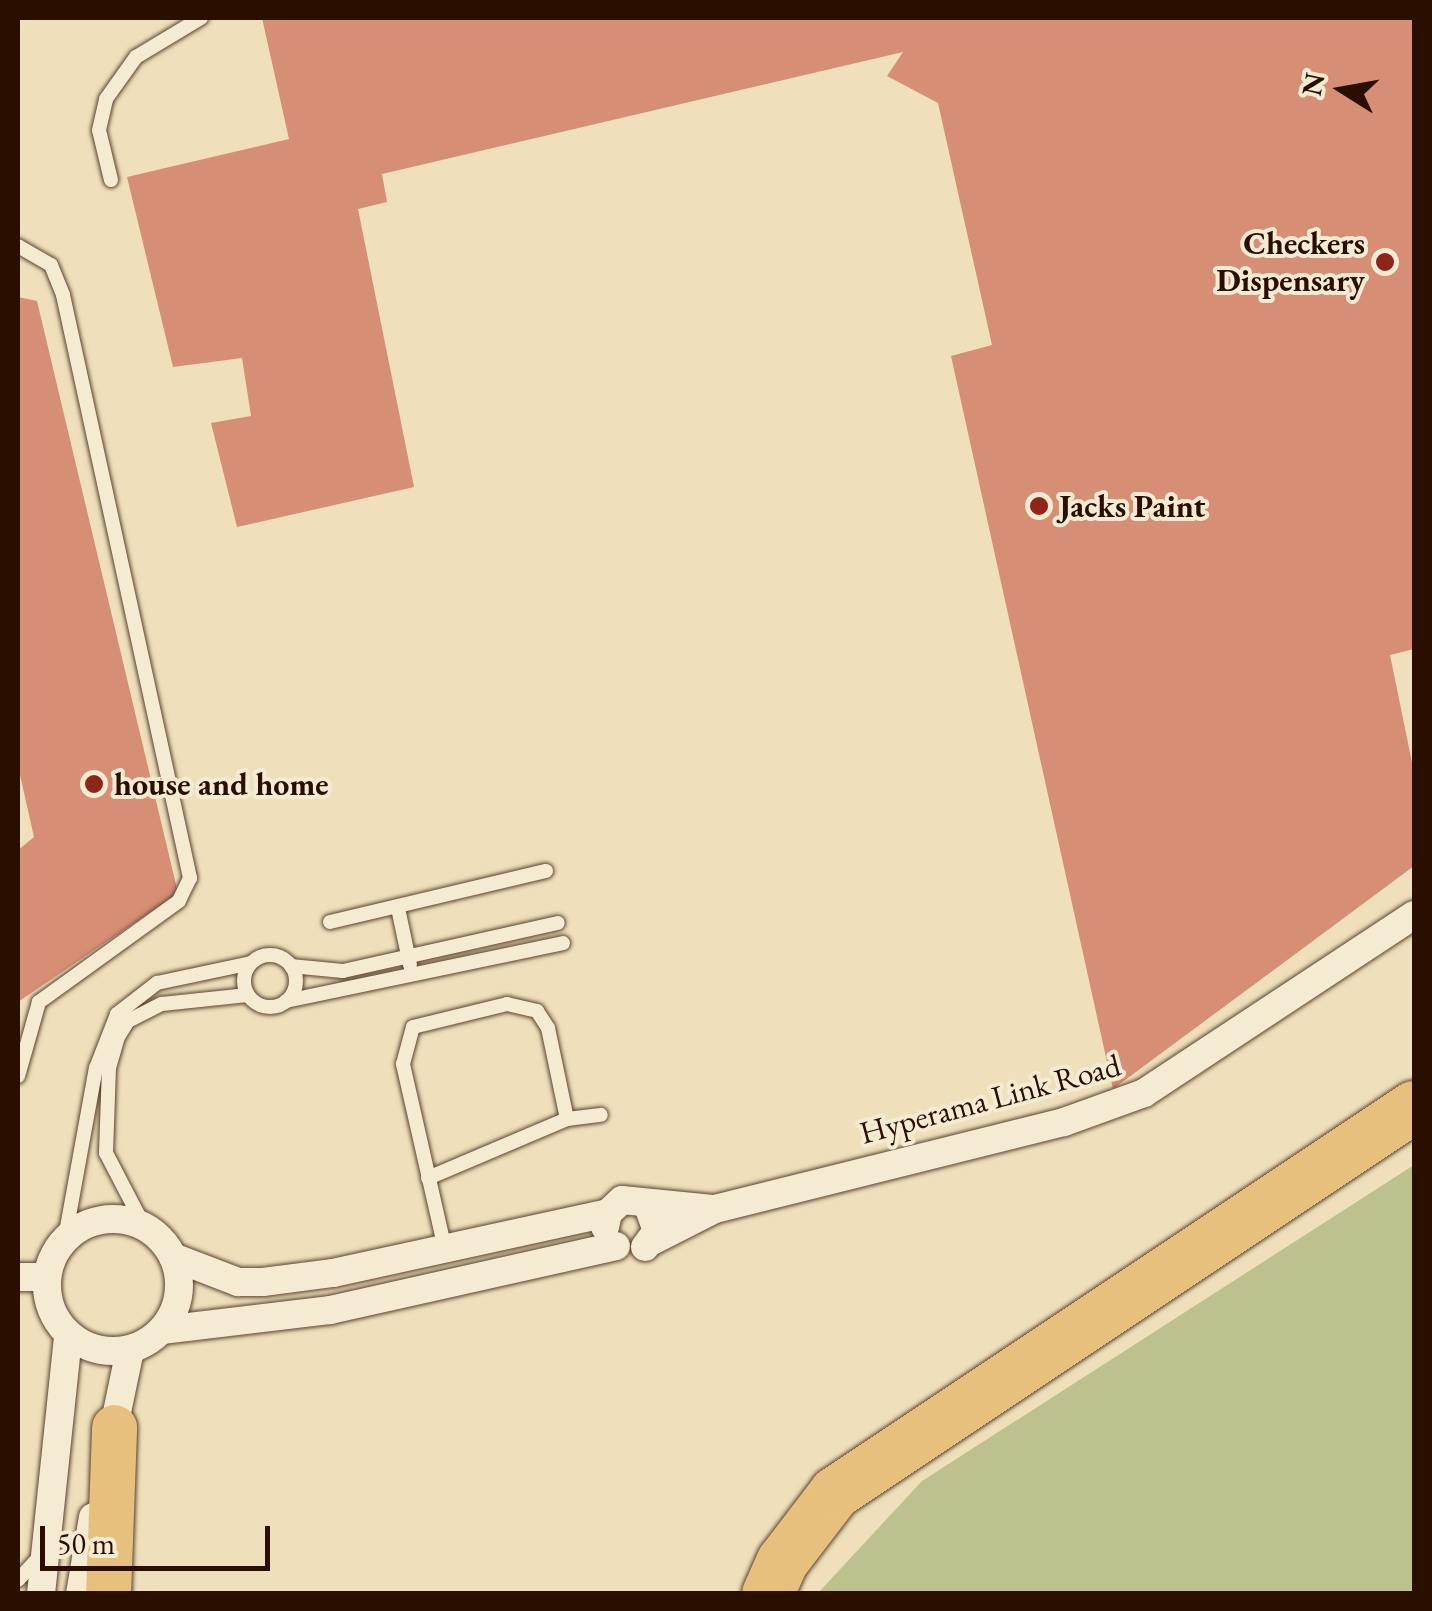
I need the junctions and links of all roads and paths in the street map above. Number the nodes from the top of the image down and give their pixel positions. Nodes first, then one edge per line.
1 (201, 18) edge
2 (111, 180) dead end
3 (18, 246) edge
4 (546, 872) dead end
5 (398, 908) junction
6 (1414, 914) edge
7 (330, 922) dead end
8 (558, 923) dead end
9 (562, 944) dead end
10 (409, 958) junction
11 (251, 963) junction
12 (292, 966) junction
13 (412, 975) junction
14 (248, 995) junction
15 (286, 1001) junction
16 (18, 1076) edge
17 (1414, 1107) edge
18 (601, 1115) dead end
19 (567, 1119) junction
20 (428, 1178) junction
21 (647, 1204) junction
22 (715, 1209) junction
23 (608, 1213) junction
24 (144, 1226) junction
25 (65, 1238) junction
26 (652, 1241) junction
27 (616, 1246) junction
28 (445, 1250) junction
29 (174, 1256) junction
30 (18, 1277) edge
31 (47, 1277) junction
32 (163, 1330) junction
33 (68, 1335) junction
34 (130, 1350) junction
35 (114, 1427) junction
36 (47, 1546) junction
37 (18, 1580) edge
38 (41, 1594) edge
39 (80, 1594) edge
40 (108, 1594) edge
41 (768, 1594) edge

1 - 2 lane
3 - 16 lane
4 - 5 lane
5 - 7 lane
5 - 10 lane
6 - 22 street, Hyperama Link Road
8 - 10 lane
9 - 13 lane
10 - 12 lane
10 - 13 lane
11 - 12 lane
11 - 14 lane
11 - 25 lane
12 - 15 lane
13 - 15 lane
14 - 15 lane
14 - 24 lane
17 - 41 highway
18 - 19 lane
19 - 20 lane
19 - 20 lane
20 - 28 lane
21 - 22 street, Hyperama Link Road
21 - 23 street
21 - 26 street
22 - 26 street, Hyperama Link Road
23 - 27 street
23 - 28 street
24 - 25 street
24 - 29 street
25 - 31 street
26 - 27 street
27 - 32 street
28 - 29 street
29 - 32 street
30 - 31 street
31 - 33 street
32 - 34 street
33 - 34 street
33 - 36 street
34 - 35 street
35 - 39 street
35 - 40 main road
36 - 37 lane
36 - 38 street

